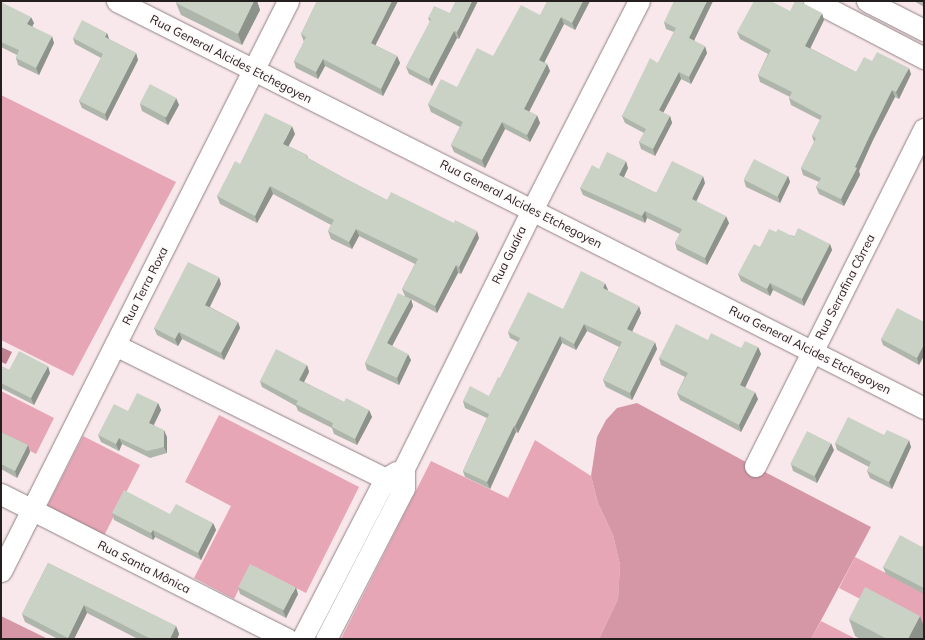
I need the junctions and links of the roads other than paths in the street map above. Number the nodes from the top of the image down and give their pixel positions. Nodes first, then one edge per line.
1 (117, 1) edge
2 (288, 1) edge
3 (639, 1) edge
4 (814, 1) edge
5 (867, 1) edge
6 (924, 30) edge
7 (924, 58) edge
8 (254, 70) junction
9 (924, 129) edge
10 (532, 210) junction
11 (115, 345) junction
12 (812, 352) junction
13 (924, 408) edge
14 (755, 466) dead end
15 (394, 484) junction
16 (1, 494) edge
17 (32, 510) junction
18 (1, 571) edge
19 (287, 639) edge
20 (302, 639) edge
21 (326, 639) edge

1 - 8 street, Rua General Alcides Etchegoyen
2 - 8 street, Rua Terra Roxa
3 - 10 street, Rua Guaíra
4 - 7 street
5 - 6 street
8 - 10 street, Rua General Alcides Etchegoyen
8 - 11 street, Rua Terra Roxa
9 - 12 street, Rua Serrafina Côrrea
10 - 12 street, Rua General Alcides Etchegoyen
10 - 15 street, Rua Guaíra
11 - 15 street
11 - 17 street, Rua Terra Roxa
12 - 13 street, Rua General Alcides Etchegoyen
12 - 14 street, Rua Serrafina Côrrea
15 - 20 street
15 - 21 street
16 - 17 street, Rua Santa Mônica
17 - 18 street, Rua Terra Roxa
17 - 19 street, Rua Santa Mônica

